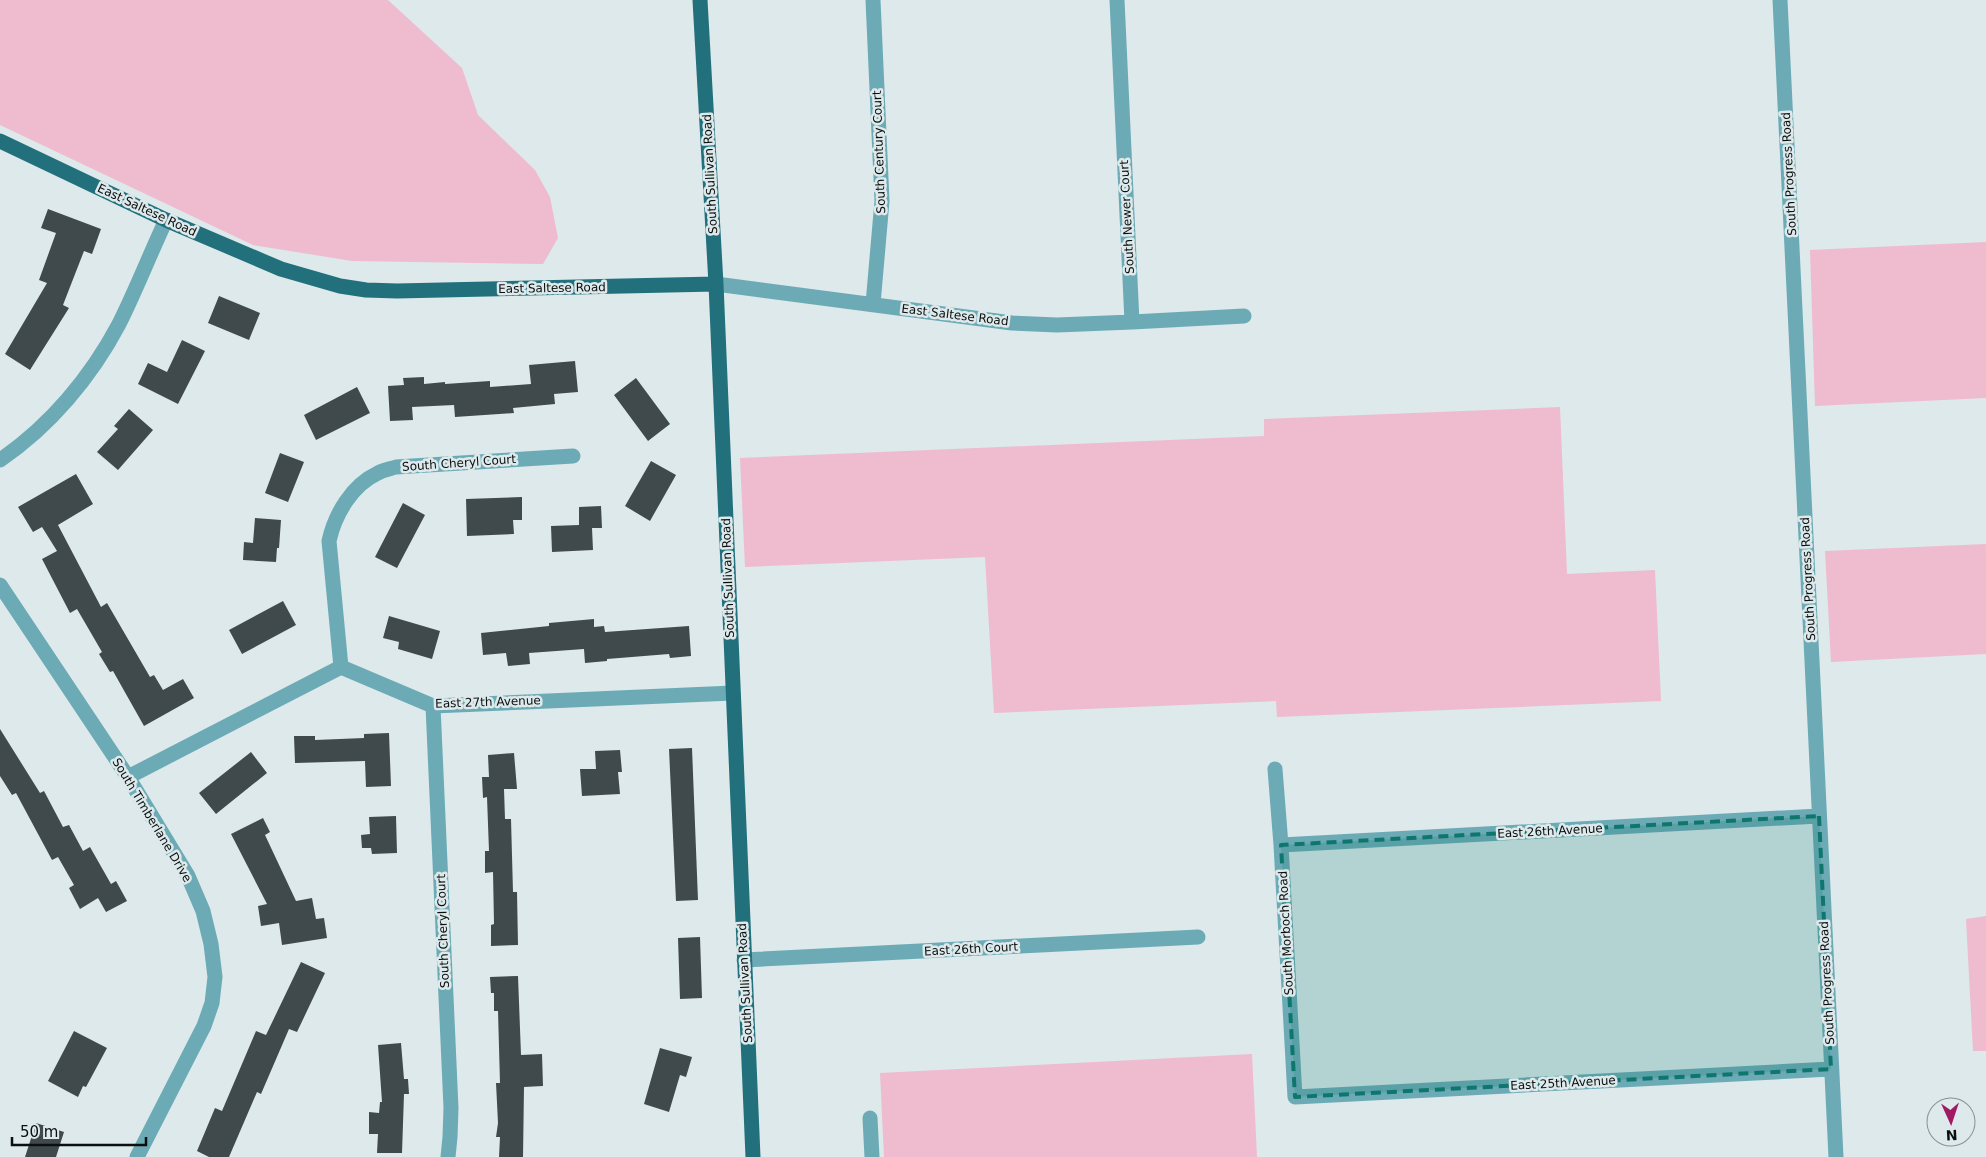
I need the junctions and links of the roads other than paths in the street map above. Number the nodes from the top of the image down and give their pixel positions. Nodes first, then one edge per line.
1 (700, 0) edge
2 (873, 0) edge
3 (1117, 0) edge
4 (1780, 0) edge
5 (0, 140) edge
6 (166, 220) junction
7 (716, 284) junction
8 (873, 304) junction
9 (1244, 316) dead end
10 (1132, 322) junction
11 (573, 456) dead end
12 (0, 460) edge
13 (0, 586) edge
14 (342, 667) junction
15 (733, 693) junction
16 (434, 706) junction
17 (1274, 769) dead end
18 (128, 777) junction
19 (1819, 816) junction
20 (1281, 845) junction
21 (1198, 937) dead end
22 (744, 960) junction
23 (1831, 1069) junction
24 (1294, 1097) joint
25 (870, 1118) dead end
26 (137, 1157) edge
27 (448, 1157) edge
28 (753, 1157) edge
29 (872, 1157) edge
30 (1836, 1157) edge

1 - 7 main road, South Sullivan Road
2 - 8 street, South Century Court
3 - 10 street, South Newer Court
4 - 19 street, South Progress Road
5 - 6 main road, East Saltese Road
6 - 7 main road, East Saltese Road
6 - 12 street
7 - 8 street, East Saltese Road
7 - 15 main road, South Sullivan Road
8 - 10 street, East Saltese Road
9 - 10 street
11 - 14 street, South Cheryl Court
13 - 18 street, South Timberlane Drive
14 - 16 street, East 27th Avenue
14 - 18 street
15 - 16 street, East 27th Avenue
15 - 22 main road, South Sullivan Road
16 - 27 street, South Cheryl Court
17 - 20 street, South Morboch Road
18 - 26 street, South Timberlane Drive
19 - 20 street, East 26th Avenue
19 - 23 street, South Progress Road
20 - 24 street, South Morboch Road
21 - 22 street, East 26th Court
22 - 28 main road, South Sullivan Road
23 - 24 street, East 25th Avenue
23 - 30 street, South Progress Road
25 - 29 street

